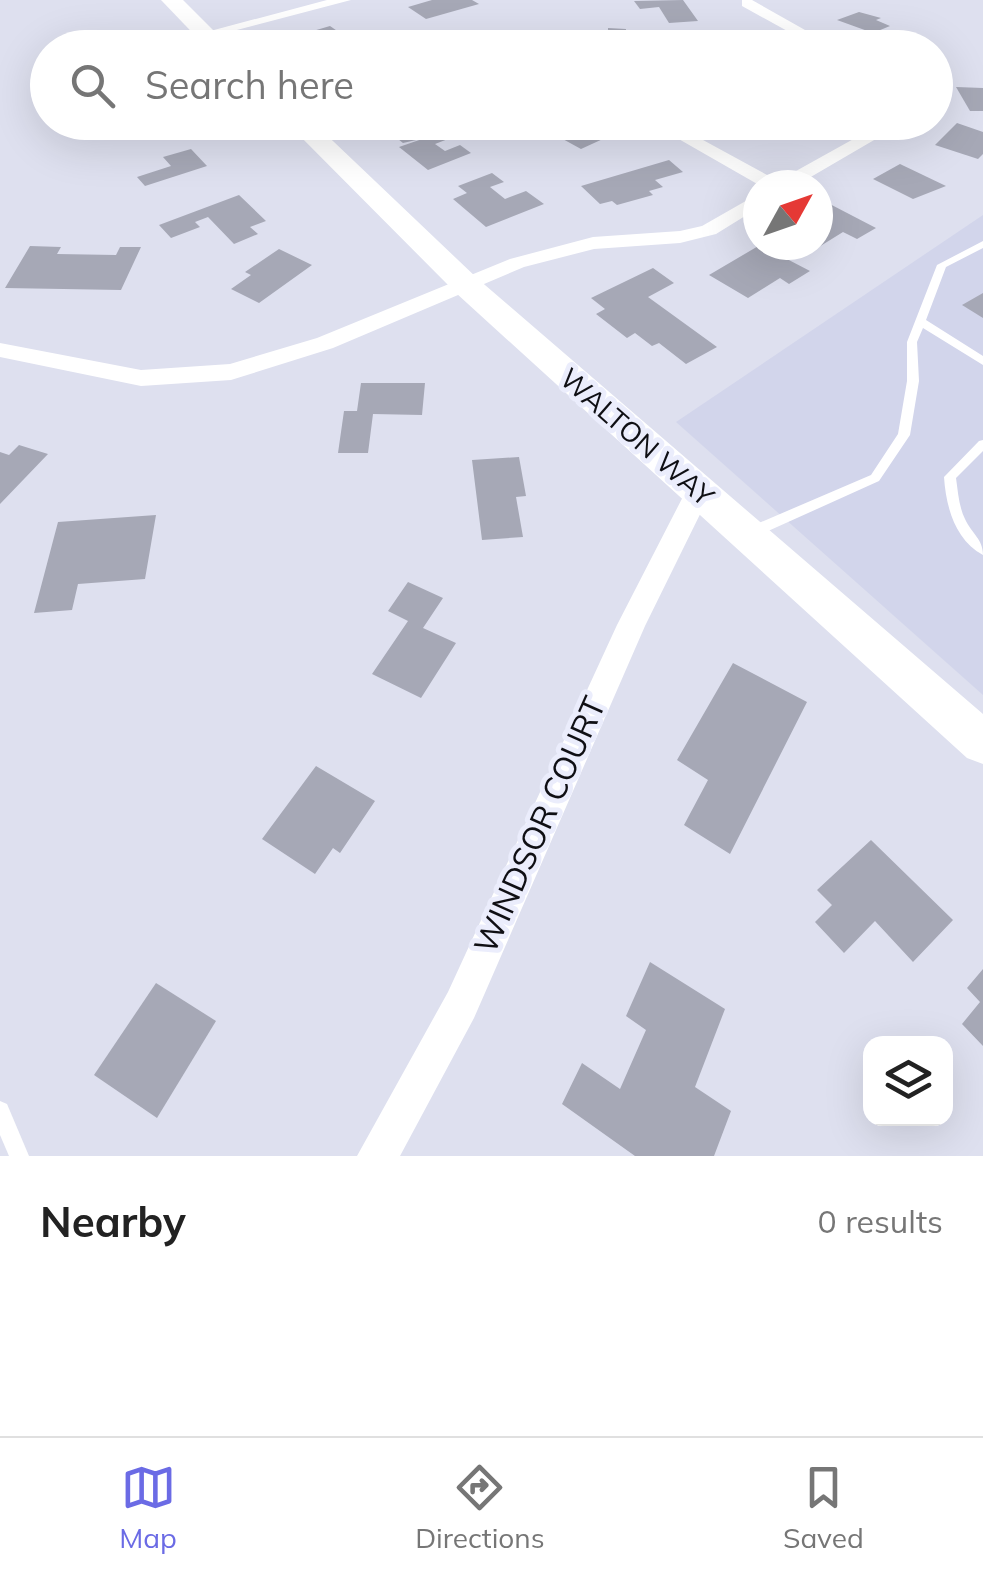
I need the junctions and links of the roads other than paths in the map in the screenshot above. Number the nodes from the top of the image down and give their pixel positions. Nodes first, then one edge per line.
1 (170, 0) edge
2 (344, 0) edge
3 (747, 2) dead end
4 (201, 30) edge
5 (248, 30) edge
6 (798, 30) edge
7 (317, 140) edge
8 (689, 140) edge
9 (864, 140) edge
10 (745, 170) edge
11 (811, 170) edge
12 (743, 209) edge
13 (983, 244) edge
14 (467, 286) junction
15 (920, 321) junction
16 (0, 350) edge
17 (983, 362) edge
18 (983, 444) edge
19 (698, 492) junction
20 (749, 533) junction
21 (983, 550) edge
22 (983, 743) edge
23 (0, 1112) edge
24 (18, 1156) edge
25 (378, 1156) edge

1 - 4 main road
2 - 5 street
3 - 6 street
7 - 14 main road, WALTON WAY
8 - 10 street
9 - 11 street
12 - 14 street
13 - 15 lane
14 - 16 street
14 - 19 main road, WALTON WAY
15 - 17 lane
15 - 20 lane
18 - 21 lane
19 - 20 main road, WALTON WAY
19 - 25 street, WINDSOR COURT
20 - 22 main road, WALTON WAY
23 - 24 lane

